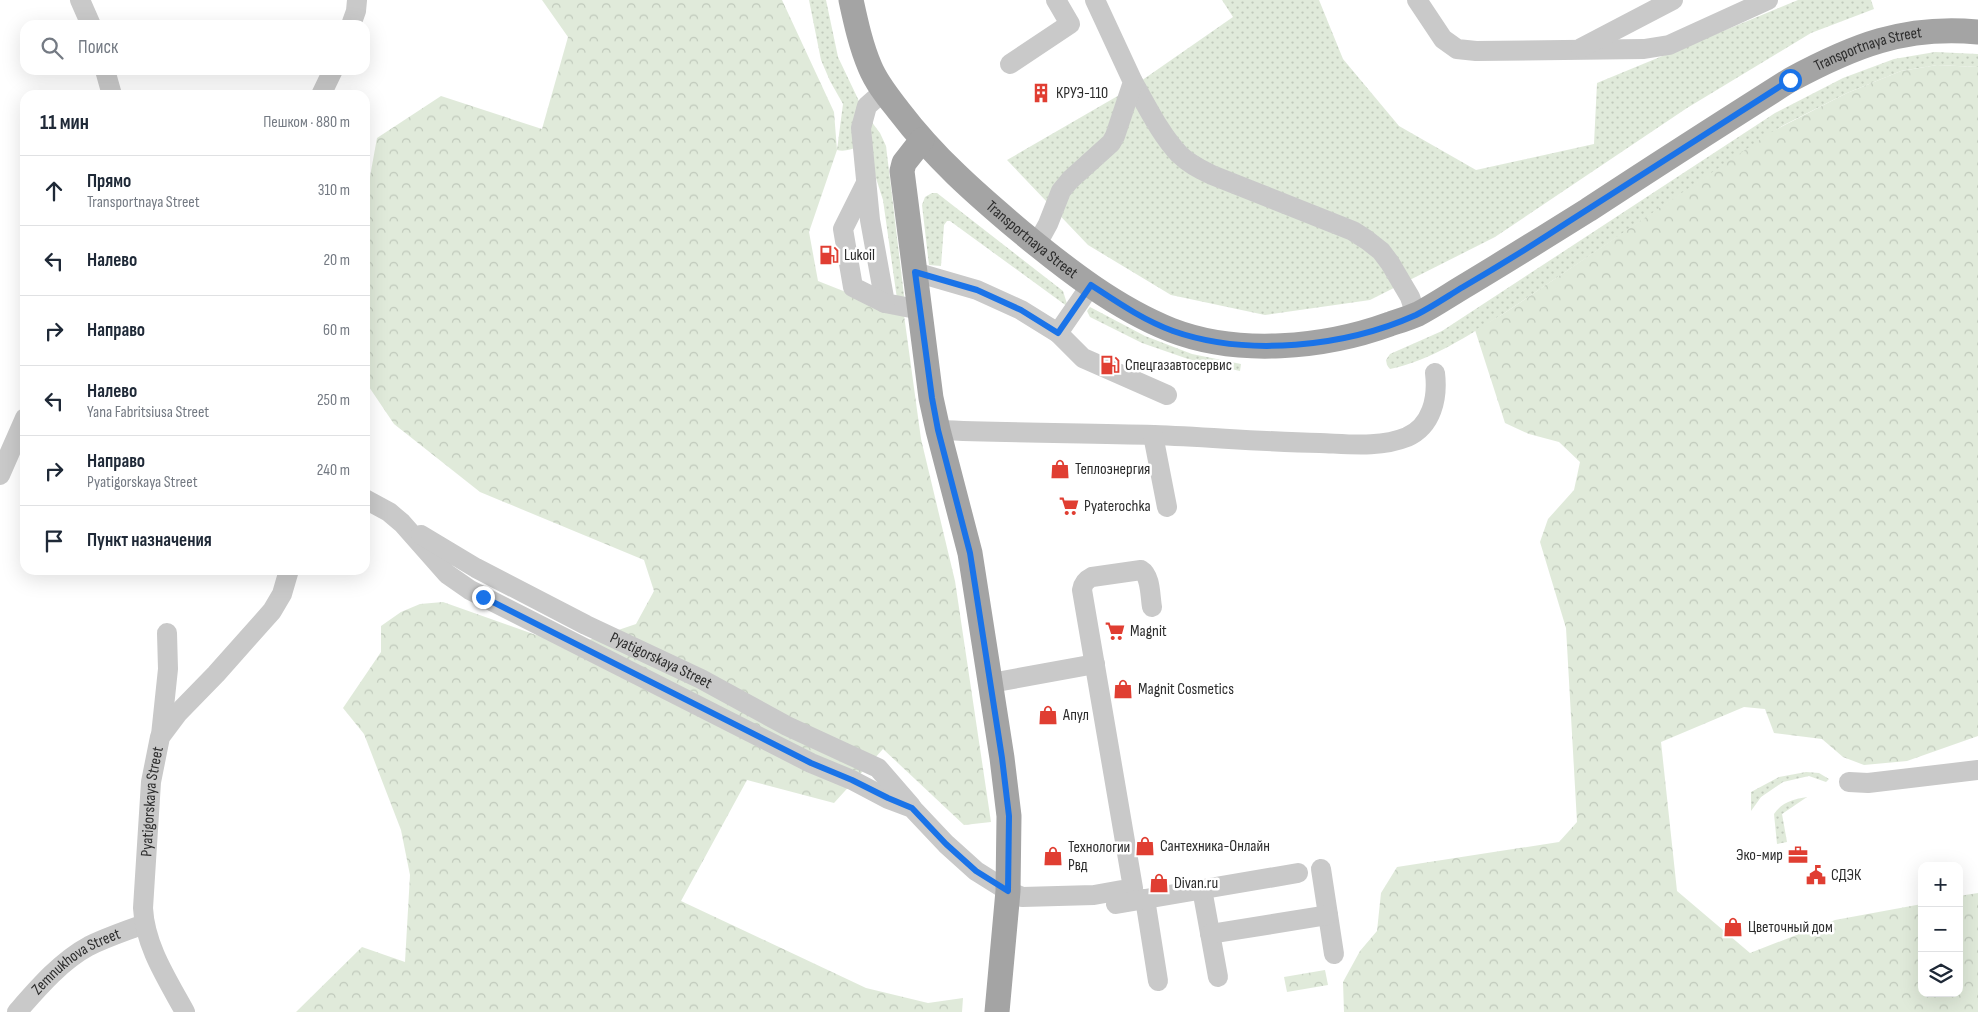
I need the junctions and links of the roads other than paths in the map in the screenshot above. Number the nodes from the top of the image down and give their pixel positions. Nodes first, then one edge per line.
1 (80, 0) edge
2 (357, 0) edge
3 (850, 0) edge
4 (1056, 0) edge
5 (1095, 0) edge
6 (1417, 0) edge
7 (1673, 0) edge
8 (1768, 0) edge
9 (89, 20) edge
10 (352, 20) edge
11 (1978, 32) edge
12 (1577, 50) junction
13 (1010, 64) dead end
14 (106, 75) edge
15 (331, 75) edge
16 (1133, 82) junction
17 (111, 90) edge
18 (323, 90) edge
19 (884, 91) junction
20 (922, 140) junction
21 (866, 183) junction
22 (1036, 244) junction
23 (915, 272) junction
24 (1091, 285) junction
25 (885, 303) junction
26 (921, 310) junction
27 (1416, 315) junction
28 (1058, 333) junction
29 (1435, 373) dead end
30 (1167, 395) dead end
31 (20, 429) edge
32 (938, 430) junction
33 (1153, 435) junction
34 (0, 475) edge
35 (370, 502) edge
36 (1167, 507) dead end
37 (288, 575) edge
38 (1152, 607) dead end
39 (167, 633) dead end
40 (1095, 664) junction
41 (990, 683) junction
42 (160, 737) junction
43 (1978, 770) edge
44 (1848, 782) dead end
45 (1322, 869) dead end
46 (1298, 873) dead end
47 (1202, 889) junction
48 (1008, 891) junction
49 (1048, 896) junction
50 (1145, 899) junction
51 (1328, 914) junction
52 (144, 924) junction
53 (1210, 934) junction
54 (1334, 954) dead end
55 (1218, 976) dead end
56 (1158, 981) dead end
57 (17, 1012) edge
58 (185, 1012) edge
59 (997, 1012) edge

1 - 9 street
2 - 10 street
3 - 19 main road, Transportnaya Street
4 - 13 street
5 - 16 street
6 - 12 street
7 - 12 street
8 - 12 street
11 - 27 main road, Transportnaya Street
14 - 17 street
15 - 18 street
16 - 22 street
16 - 27 street
19 - 20 main road, Transportnaya Street
19 - 21 street
20 - 22 main road, Transportnaya Street
20 - 23 main road
21 - 25 street
21 - 25 street
22 - 24 main road, Transportnaya Street
23 - 26 main road
23 - 28 street
24 - 27 main road, Transportnaya Street
24 - 28 street
25 - 26 street
26 - 32 main road
28 - 30 street
29 - 33 street
31 - 34 street
32 - 33 street
32 - 41 main road
33 - 36 street
35 - 48 street, Pyatigorskaya Street
37 - 42 street, Pyatigorskaya Street
38 - 40 street
39 - 42 street
40 - 41 street
40 - 49 street
41 - 48 main road
42 - 52 street, Pyatigorskaya Street
43 - 44 street
45 - 51 street
46 - 47 street
47 - 50 street
47 - 53 street
48 - 49 street, Pyatigorskaya Street
48 - 59 main road
49 - 50 street
50 - 56 street
51 - 53 street
51 - 54 street
52 - 57 street, Zemnukhova Street
52 - 58 street, Pyatigorskaya Street
53 - 55 street

